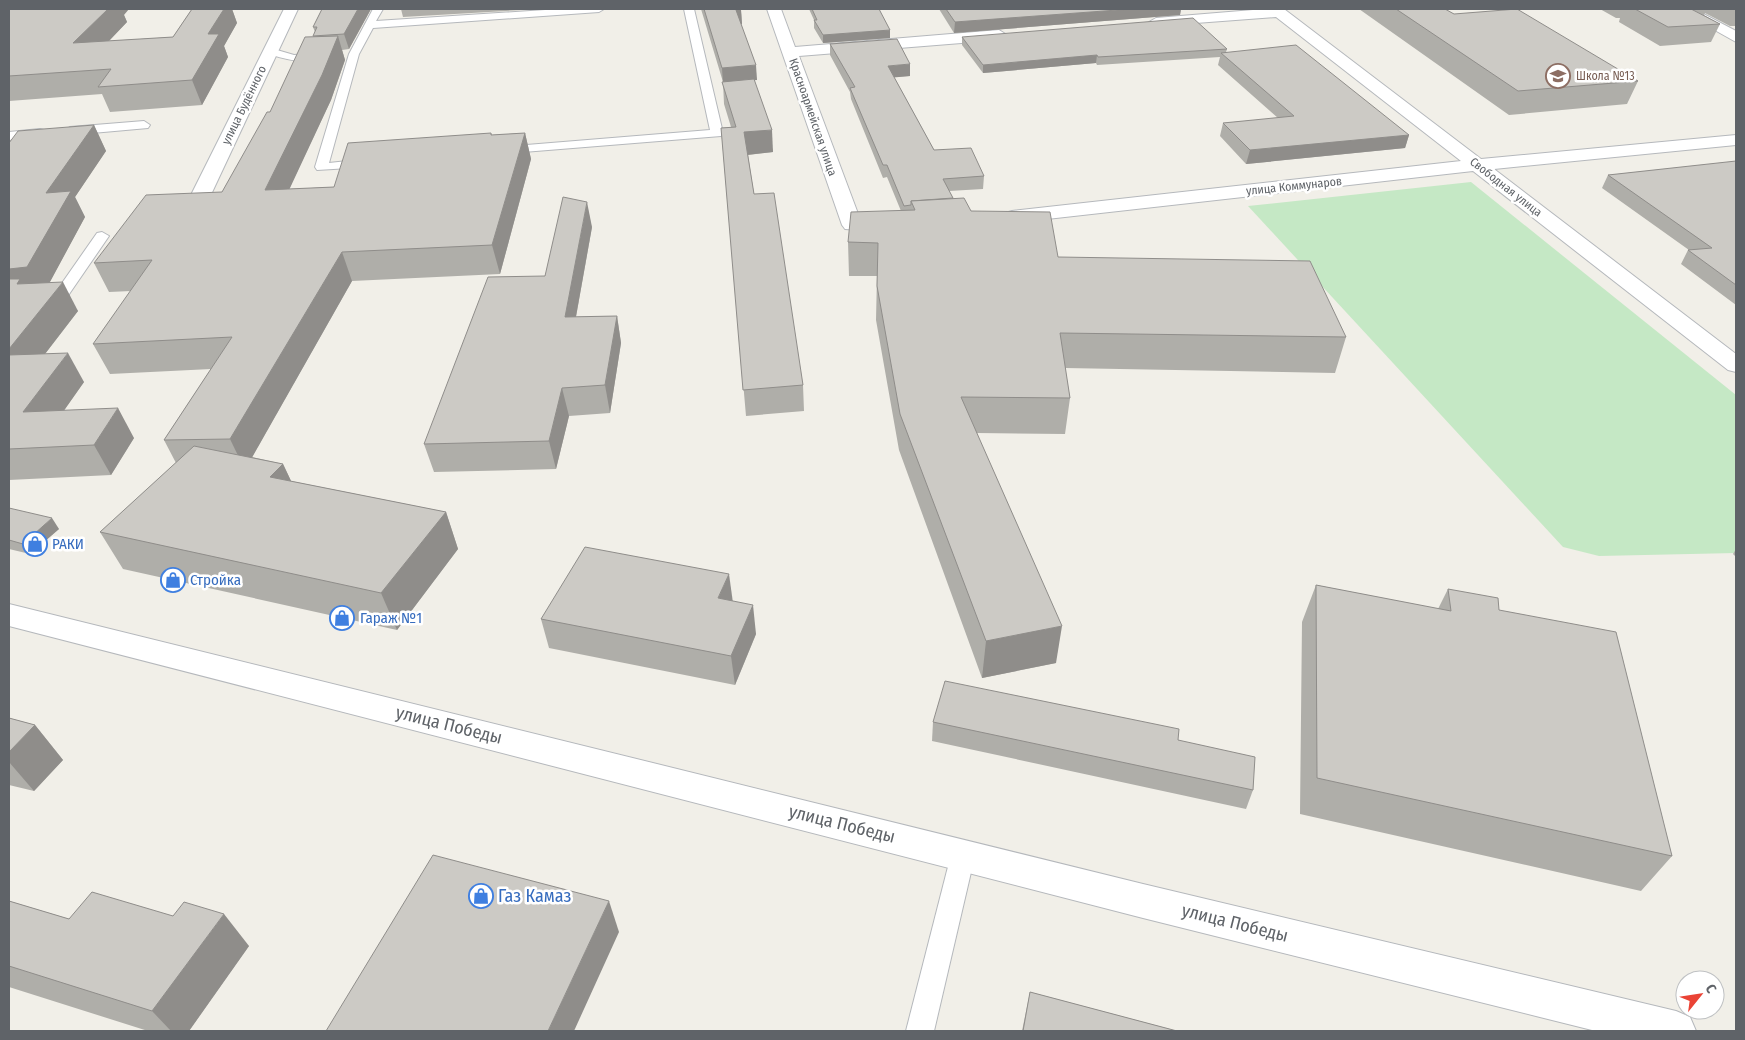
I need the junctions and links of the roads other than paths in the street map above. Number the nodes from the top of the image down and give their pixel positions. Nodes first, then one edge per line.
1 (291, 9) edge
2 (378, 9) edge
3 (599, 9) edge
4 (689, 9) edge
5 (774, 9) edge
6 (1684, 9) edge
7 (1277, 10) edge
8 (1142, 23) edge
9 (370, 25) junction
10 (1016, 34) edge
11 (1736, 37) edge
12 (270, 51) junction
13 (791, 52) junction
14 (344, 55) junction
15 (144, 125) dead end
16 (9, 136) edge
17 (1736, 140) edge
18 (1711, 143) junction
19 (489, 153) edge
20 (1736, 160) edge
21 (380, 162) edge
22 (1478, 165) junction
23 (198, 201) edge
24 (991, 219) edge
25 (904, 227) edge
26 (102, 236) dead end
27 (9, 303) edge
28 (1736, 365) edge
29 (9, 615) edge
30 (963, 855) junction
31 (920, 1031) edge
32 (1676, 1031) edge

1 - 12 street, улица Будённого
2 - 9 lane
3 - 9 lane
4 - 19 lane
5 - 13 street, Красноармейская улица
6 - 11 street
7 - 8 street
7 - 22 street, Свободная улица
9 - 14 lane
10 - 13 street
12 - 14 lane
12 - 23 street, улица Будённого
13 - 25 street, Красноармейская улица
14 - 21 lane
15 - 16 lane
17 - 18 street, улица Коммунаров
18 - 20 street
18 - 22 street, улица Коммунаров
22 - 24 street, улица Коммунаров
22 - 28 street, Свободная улица
26 - 27 lane
29 - 30 street, улица Победы
30 - 31 lane
30 - 32 street, улица Победы

